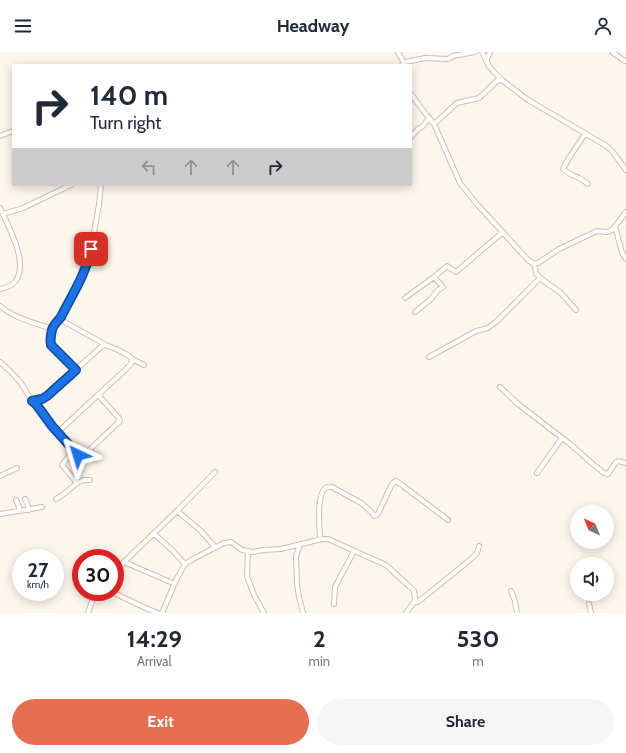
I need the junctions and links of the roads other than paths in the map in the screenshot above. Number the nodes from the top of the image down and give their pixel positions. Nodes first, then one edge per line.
1 (398, 52) edge
2 (475, 52) edge
3 (482, 52) edge
4 (490, 52) edge
5 (612, 52) edge
6 (486, 60) junction
7 (626, 61) edge
8 (403, 64) edge
9 (502, 80) junction
10 (413, 100) edge
11 (429, 118) junction
12 (434, 124) junction
13 (12, 131) edge
14 (586, 134) junction
15 (0, 136) edge
16 (412, 137) edge
17 (626, 170) edge
18 (588, 184) dead end
19 (69, 186) edge
20 (101, 186) edge
21 (0, 208) edge
22 (626, 212) edge
23 (3, 214) junction
24 (615, 226) junction
25 (503, 232) junction
26 (626, 259) edge
27 (534, 264) junction
28 (434, 277) junction
29 (540, 278) junction
30 (0, 289) edge
31 (405, 298) dead end
32 (0, 306) edge
33 (576, 310) dead end
34 (415, 312) dead end
35 (57, 322) junction
36 (52, 329) junction
37 (106, 345) junction
38 (429, 357) dead end
39 (132, 359) junction
40 (0, 362) edge
41 (144, 365) dead end
42 (76, 370) junction
43 (500, 387) dead end
44 (98, 395) junction
45 (32, 401) junction
46 (58, 432) junction
47 (562, 438) junction
48 (72, 448) junction
49 (90, 450) junction
50 (94, 459) dead end
51 (626, 464) edge
52 (17, 468) dead end
53 (215, 472) dead end
54 (536, 473) dead end
55 (0, 476) edge
56 (90, 480) dead end
57 (77, 483) junction
58 (25, 499) dead end
59 (56, 499) dead end
60 (16, 500) dead end
61 (42, 507) dead end
62 (29, 510) junction
63 (19, 511) junction
64 (177, 511) junction
65 (0, 514) edge
66 (448, 520) dead end
67 (154, 534) junction
68 (320, 539) junction
69 (300, 544) junction
70 (478, 546) dead end
71 (215, 547) junction
72 (248, 551) junction
73 (354, 551) junction
74 (124, 562) joint
75 (185, 564) junction
76 (175, 584) junction
77 (511, 591) dead end
78 (124, 597) edge
79 (92, 601) edge
80 (414, 602) junction
81 (334, 604) dead end
82 (589, 604) dead end
83 (88, 613) edge
84 (158, 613) edge
85 (162, 613) edge
86 (264, 613) edge
87 (303, 613) edge
88 (406, 613) edge
89 (517, 613) edge
90 (591, 613) edge

1 - 8 street
2 - 8 street
3 - 6 street
4 - 6 street
5 - 7 street
6 - 9 street
9 - 12 street
9 - 14 street
10 - 11 street
11 - 12 street
11 - 16 street
12 - 25 street
13 - 15 street
14 - 17 street
14 - 18 street
19 - 23 street
20 - 35 street
21 - 23 street
22 - 24 street
23 - 30 street
24 - 26 street
24 - 27 street
25 - 27 street
25 - 28 street
27 - 29 street
28 - 31 street
28 - 34 street
29 - 33 street
29 - 38 street
32 - 36 street
35 - 36 street
35 - 37 street
36 - 42 street
37 - 39 street
37 - 42 street
39 - 41 street
39 - 44 street
40 - 45 street
42 - 45 street
43 - 47 street
44 - 46 street
44 - 49 street
45 - 46 street
46 - 48 street
47 - 51 street
47 - 54 street
48 - 49 street
48 - 57 street
49 - 50 street
52 - 55 street
53 - 64 street
56 - 57 street
57 - 59 street
58 - 62 street
60 - 63 street
61 - 62 street
62 - 63 street
63 - 65 street
64 - 67 street
64 - 71 street
66 - 68 street
67 - 74 street
67 - 75 street
68 - 69 street
68 - 73 street
69 - 72 street
69 - 87 street
70 - 80 street
71 - 72 street
71 - 75 street
72 - 86 street
73 - 80 street
73 - 81 street
74 - 76 street
75 - 76 street
76 - 85 street
77 - 89 street
78 - 84 street
79 - 83 street
80 - 88 street
82 - 90 street

